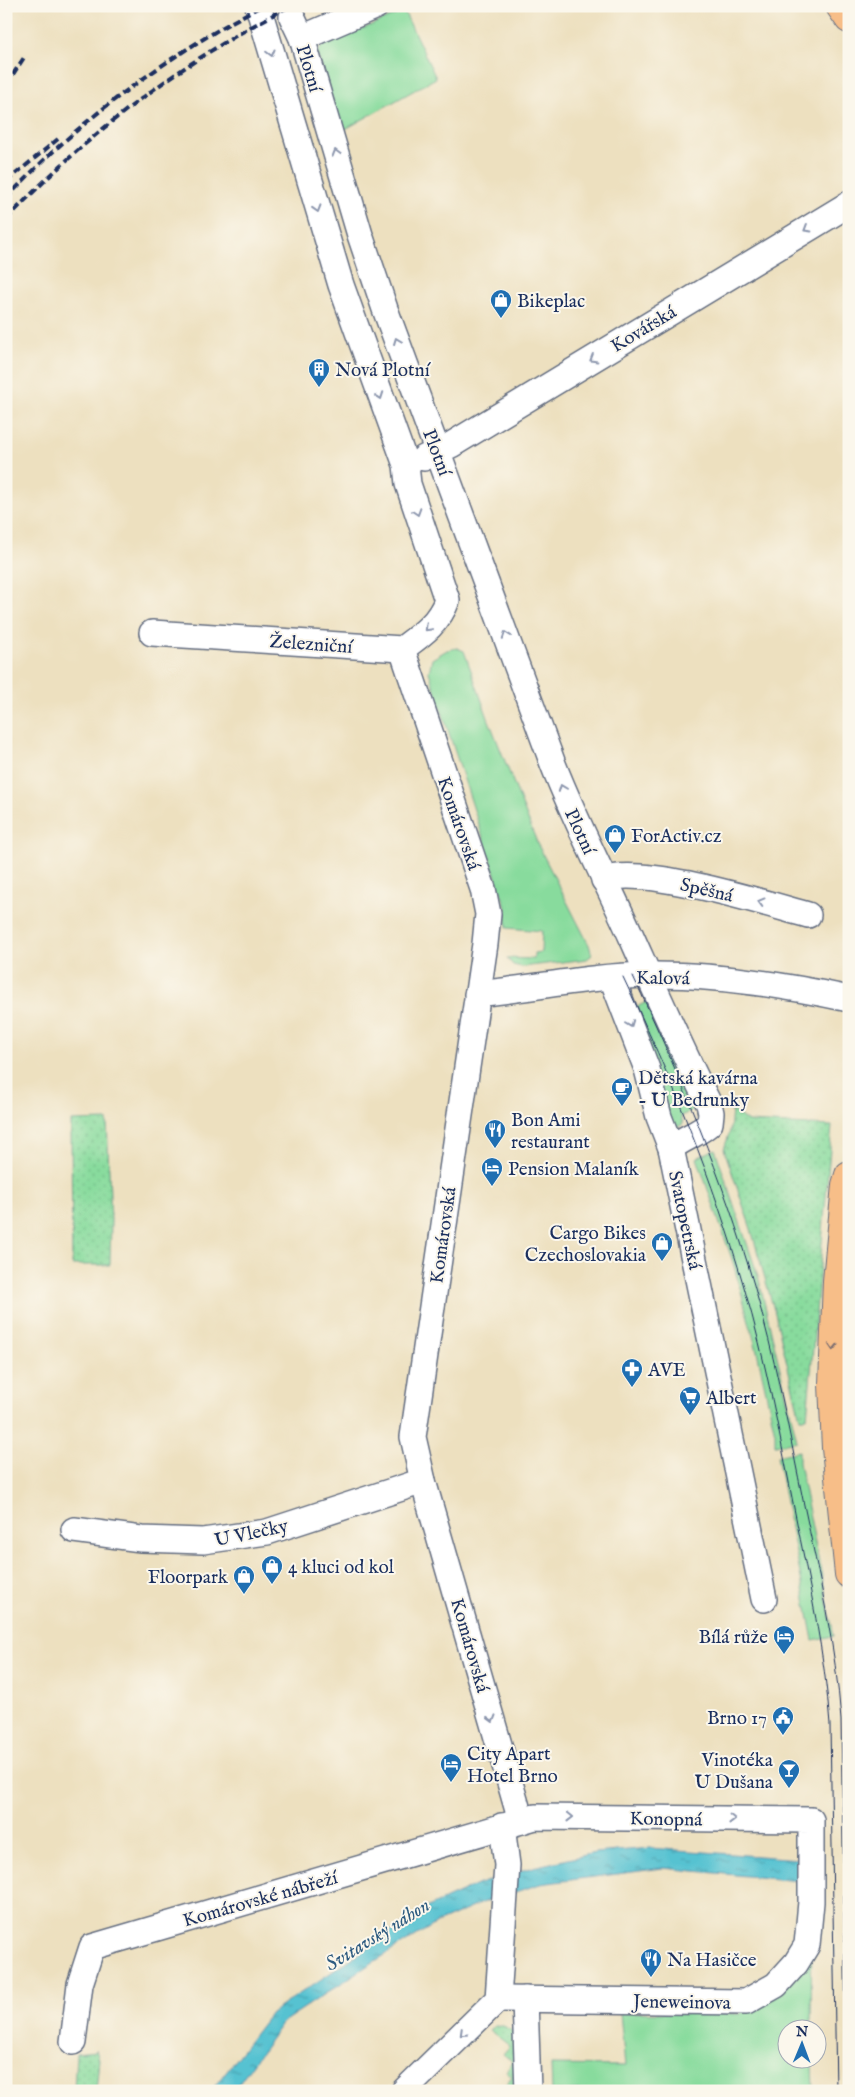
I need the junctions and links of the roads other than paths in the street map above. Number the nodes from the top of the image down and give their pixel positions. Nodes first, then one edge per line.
1 (258, 6) edge
2 (376, 6) edge
3 (840, 6) edge
4 (849, 19) edge
5 (849, 204) edge
6 (438, 452) junction
7 (406, 465) junction
8 (152, 634) dead end
9 (402, 649) junction
10 (604, 880) junction
11 (808, 915) dead end
12 (648, 975) junction
13 (612, 978) junction
14 (477, 994) junction
15 (849, 999) edge
16 (671, 1148) junction
17 (849, 1175) edge
18 (423, 1481) junction
19 (74, 1530) dead end
20 (849, 1574) edge
21 (764, 1599) dead end
22 (811, 1820) joint
23 (512, 1824) junction
24 (498, 1999) junction
25 (525, 2000) junction
26 (73, 2042) dead end
27 (404, 2091) edge
28 (528, 2091) edge

1 -> 7 street, Plotní
6 -> 2 street, Plotní
3 - 4 main road
5 -> 6 street, Kovářská
6 - 7 street, Kovářská
10 -> 6 street, Plotní
7 -> 9 street, Plotní
8 - 9 street, Železniční
9 - 14 street, Komárovská
11 -> 10 street, Spěšná
10 - 12 street, Svatopetrská
12 - 13 street, Kalová
12 - 15 street, Kalová
12 - 16 street, Svatopetrská
13 - 14 street, Kalová
13 -> 16 street
14 - 18 street, Komárovská
16 - 21 street, Svatopetrská
17 -> 20 main road
18 - 19 street, U Vlečky
18 -> 23 street, Komárovská
23 -> 22 street, Konopná
22 - 25 street, Jeneweinova
23 - 24 street
23 - 26 street, Komárovské nábřeží
24 - 25 street, Jeneweinova
24 -> 27 street
25 - 28 street

